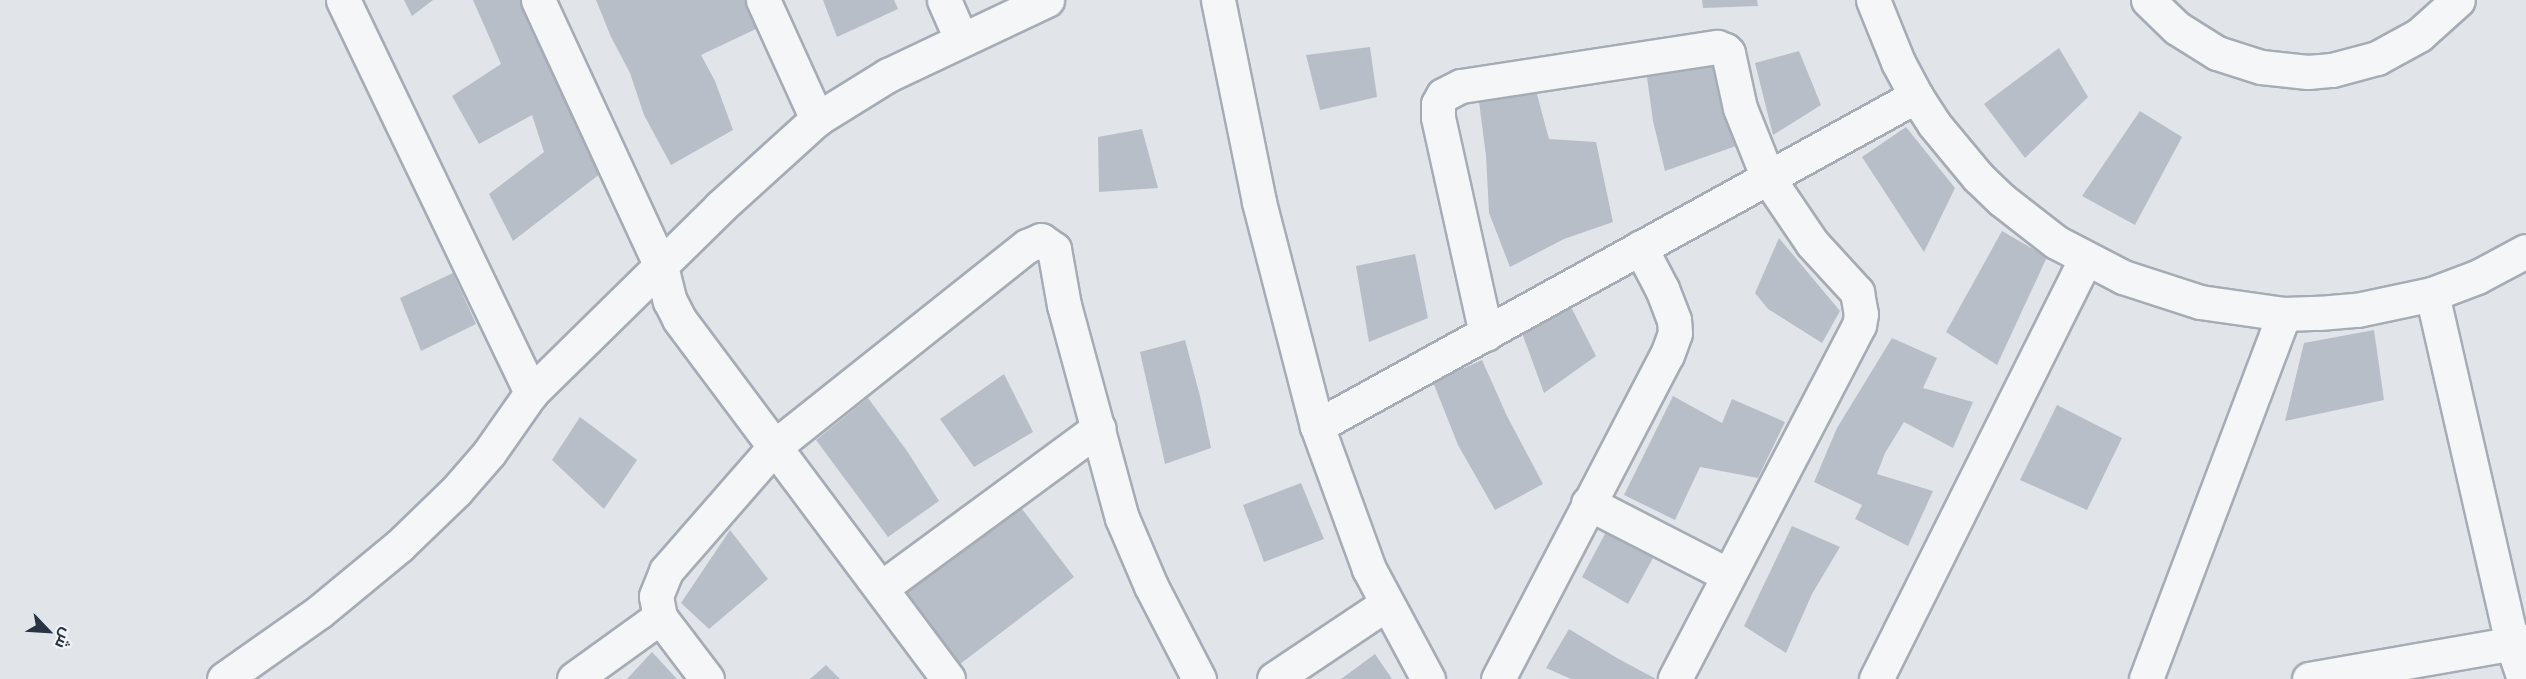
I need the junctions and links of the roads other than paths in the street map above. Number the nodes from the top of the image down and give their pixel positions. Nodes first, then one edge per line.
1 (343, 0) edge
2 (538, 0) edge
3 (763, 0) edge
4 (944, 0) edge
5 (1047, 0) edge
6 (1218, 0) edge
7 (1874, 0) edge
8 (2148, 0) edge
9 (2458, 0) edge
10 (961, 39) junction
11 (1916, 96) junction
12 (817, 119) junction
13 (1768, 178) junction
14 (1640, 247) junction
15 (2526, 251) edge
16 (2085, 259) junction
17 (661, 266) junction
18 (2432, 294) junction
19 (2284, 314) junction
20 (1486, 334) junction
21 (531, 393) junction
22 (1317, 426) junction
23 (1099, 428) junction
24 (774, 447) junction
25 (1588, 502) junction
26 (1728, 575) junction
27 (881, 588) junction
28 (1386, 604) junction
29 (660, 617) junction
30 (2519, 643) edge
31 (224, 679) edge
32 (574, 679) edge
33 (707, 679) edge
34 (948, 679) edge
35 (1199, 679) edge
36 (1274, 679) edge
37 (1428, 679) edge
38 (1498, 679) edge
39 (1675, 679) edge
40 (1876, 679) edge
41 (2146, 679) edge
42 (2309, 679) edge
43 (2524, 679) edge

1 - 21 street
2 - 17 street
3 - 12 street
4 - 10 street
5 - 10 street
6 - 22 street
7 - 11 street
8 - 9 street
10 - 12 street
11 - 13 street
11 - 16 street
12 - 17 street
13 - 14 street
13 - 20 street
13 - 26 street
14 - 20 street
14 - 25 street
15 - 18 street
16 - 19 street
16 - 40 street
17 - 21 street
17 - 24 street
18 - 19 street
18 - 30 street
19 - 41 street
20 - 22 street
21 - 31 street
22 - 28 street
23 - 24 street
23 - 27 street
23 - 35 street
24 - 27 street
24 - 29 street
25 - 26 street
25 - 38 street
26 - 39 street
27 - 34 street
28 - 36 street
28 - 37 street
29 - 32 street
29 - 33 street
30 - 42 street
30 - 43 street

